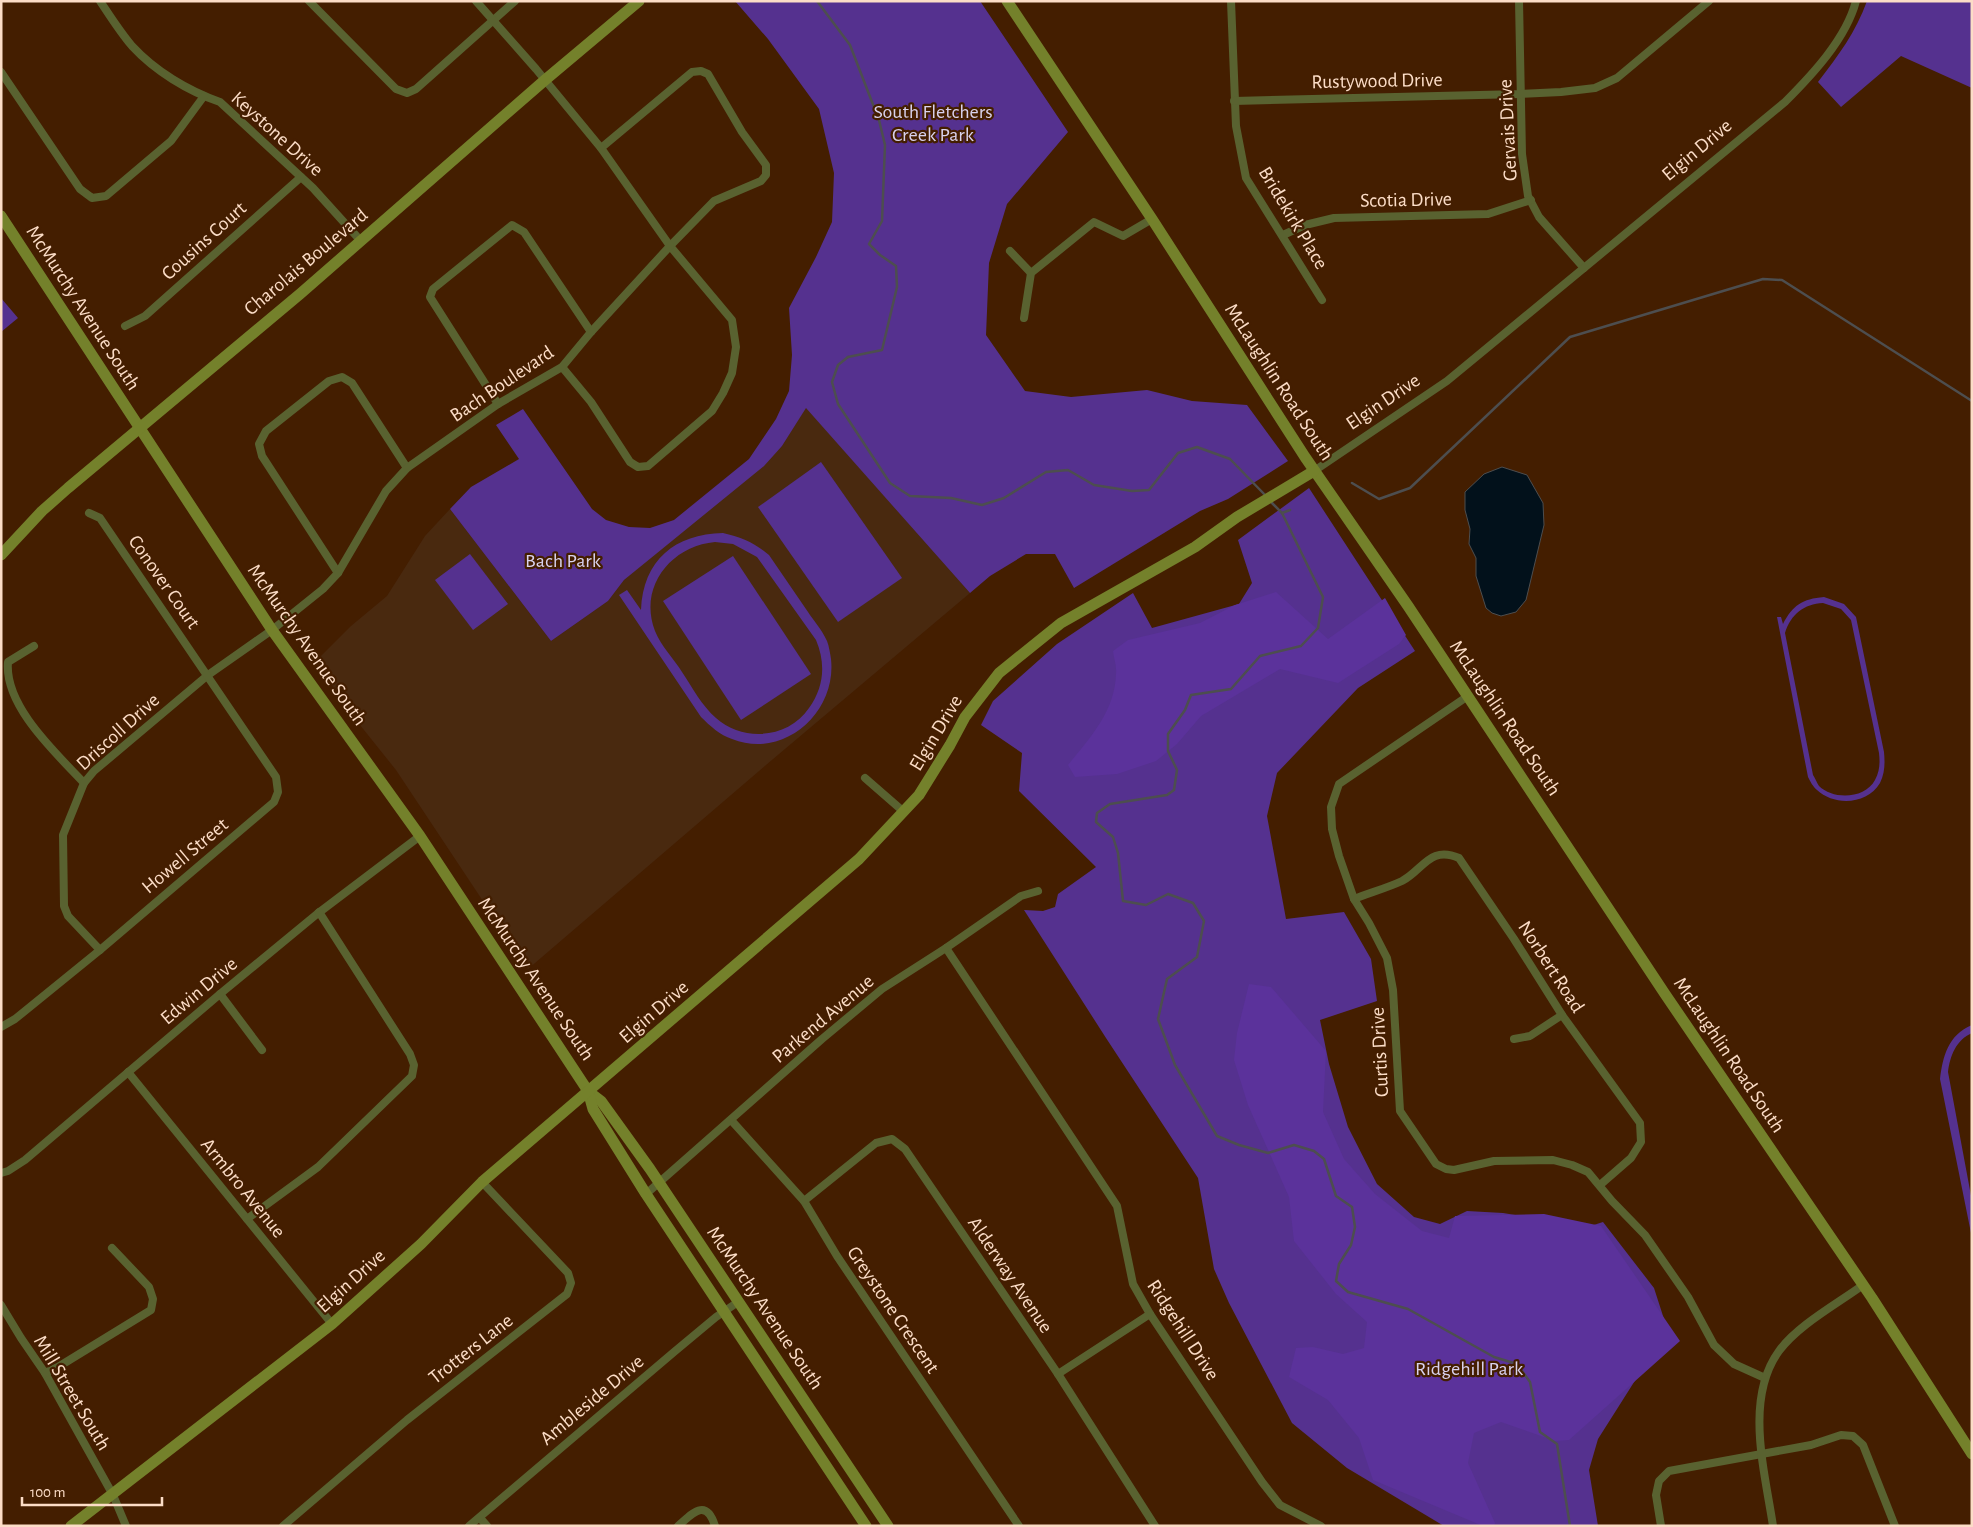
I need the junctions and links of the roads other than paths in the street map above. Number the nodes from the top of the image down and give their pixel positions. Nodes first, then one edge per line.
1 (100, 1) edge
2 (310, 1) edge
3 (476, 1) edge
4 (515, 1) edge
5 (639, 1) edge
6 (1007, 1) edge
7 (1231, 1) edge
8 (1519, 1) edge
9 (1709, 1) edge
10 (1856, 1) edge
11 (494, 20) junction
12 (1, 72) edge
13 (545, 80) junction
14 (1521, 94) junction
15 (204, 96) junction
16 (1234, 101) junction
17 (601, 148) junction
18 (301, 177) junction
19 (1531, 200) junction
20 (1, 216) edge
21 (1152, 219) junction
22 (1283, 234) junction
23 (360, 240) junction
24 (670, 246) junction
25 (1010, 251) dead end
26 (1584, 268) junction
27 (1031, 273) junction
28 (1322, 300) dead end
29 (1024, 318) dead end
30 (125, 326) dead end
31 (591, 332) junction
32 (562, 367) junction
33 (498, 404) junction
34 (140, 430) junction
35 (407, 468) junction
36 (1314, 471) junction
37 (89, 513) dead end
38 (1, 554) edge
39 (338, 573) junction
40 (272, 630) junction
41 (34, 646) dead end
42 (208, 675) junction
43 (1468, 696) junction
44 (865, 778) dead end
45 (84, 783) junction
46 (904, 812) junction
47 (420, 836) junction
48 (1038, 891) dead end
49 (1354, 899) junction
50 (319, 912) junction
51 (946, 948) junction
52 (100, 950) junction
53 (220, 994) junction
54 (1562, 1015) junction
55 (1, 1027) edge
56 (1514, 1039) dead end
57 (262, 1050) dead end
58 (128, 1072) junction
59 (588, 1091) junction
60 (731, 1120) junction
61 (1, 1173) edge
62 (482, 1182) junction
63 (659, 1182) junction
64 (1600, 1185) junction
65 (646, 1194) junction
66 (804, 1201) junction
67 (247, 1219) junction
68 (112, 1248) dead end
69 (1863, 1286) junction
70 (738, 1302) junction
71 (1, 1304) edge
72 (724, 1311) junction
73 (1150, 1314) junction
74 (332, 1324) junction
75 (45, 1373) junction
76 (1058, 1374) junction
77 (1765, 1378) junction
78 (1763, 1453) junction
79 (1972, 1454) edge
80 (112, 1495) junction
81 (480, 1518) junction
82 (71, 1526) edge
83 (126, 1526) edge
84 (283, 1526) edge
85 (469, 1526) edge
86 (487, 1526) edge
87 (678, 1526) edge
88 (715, 1526) edge
89 (866, 1526) edge
90 (888, 1526) edge
91 (1020, 1526) edge
92 (1155, 1526) edge
93 (1321, 1526) edge
94 (1661, 1526) edge
95 (1773, 1526) edge
96 (1895, 1526) edge

1 - 15 street, Keystone Drive
2 - 11 street
3 - 11 street
4 - 11 street
5 - 13 street, Charolais Boulevard
6 - 21 street, McLaughlin Road South
7 - 16 street, Bridekirk Place
8 - 14 street, Gervais Drive
9 - 14 street, Rustywood Drive
10 - 26 street, Elgin Drive
11 - 13 street
12 - 15 street
13 - 17 street
13 - 23 street, Charolais Boulevard
14 - 16 street, Rustywood Drive
14 - 19 street, Gervais Drive
15 - 18 street, Keystone Drive
16 - 22 street, Bridekirk Place
17 - 24 street
17 - 24 street, Bach Boulevard
18 - 23 street, Keystone Drive
18 - 30 street, Cousins Court
19 - 22 street, Scotia Drive
19 - 26 street, Gervais Drive
20 - 34 street, McMurchy Avenue South
21 - 27 street
21 - 36 street, McLaughlin Road South
22 - 28 street, Bridekirk Place
23 - 34 street, Charolais Boulevard
24 - 31 street, Bach Boulevard
24 - 32 street
25 - 27 street
26 - 36 street, Elgin Drive
27 - 29 street
31 - 32 street, Bach Boulevard
31 - 33 street
32 - 33 street, Bach Boulevard
33 - 35 street, Bach Boulevard
34 - 38 street, Charolais Boulevard
34 - 40 street, McMurchy Avenue South
35 - 39 street, Bach Boulevard
35 - 39 street
36 - 43 street, McLaughlin Road South
36 - 46 street, Elgin Drive
37 - 42 street, Conover Court
39 - 40 street, Bach Boulevard
40 - 42 street, Driscoll Drive
40 - 47 street, McMurchy Avenue South
41 - 45 street
42 - 45 street, Driscoll Drive
42 - 52 street, Howell Street
43 - 49 street, Curtis Drive
43 - 69 street, McLaughlin Road South
44 - 46 street
45 - 52 street, Driscoll Drive
46 - 59 street, Elgin Drive
47 - 50 street, Edwin Drive
47 - 59 street, McMurchy Avenue South
48 - 51 street, Parkend Avenue
49 - 54 street, Norbert Road
49 - 64 street, Curtis Drive
50 - 53 street, Edwin Drive
50 - 67 street
51 - 60 street, Parkend Avenue
51 - 73 street, Ridgehill Drive
52 - 55 street, Howell Street
53 - 57 street
53 - 58 street, Edwin Drive
54 - 56 street
54 - 64 street, Norbert Road
58 - 61 street, Edwin Drive
58 - 67 street, Armbro Avenue
59 - 62 street, Elgin Drive
59 - 63 street, McMurchy Avenue South
59 - 65 street, McMurchy Avenue South
60 - 63 street, Parkend Avenue
60 - 66 street, Greystone Crescent
62 - 74 street, Elgin Drive
62 - 84 street, Trotters Lane
63 - 65 street, Parkend Avenue
63 - 70 street, McMurchy Avenue South
64 - 77 street, Curtis Drive
65 - 72 street, McMurchy Avenue South
66 - 76 street, Alderway Avenue
66 - 91 street, Greystone Crescent
67 - 74 street, Armbro Avenue
68 - 75 street
69 - 77 street
69 - 79 street, McLaughlin Road South
70 - 72 street, Ambleside Drive
70 - 90 street, McMurchy Avenue South
71 - 75 street, Mill Street South
72 - 81 street, Ambleside Drive
72 - 89 street, McMurchy Avenue South
73 - 76 street
73 - 93 street, Ridgehill Drive
74 - 80 street, Elgin Drive
75 - 80 street, Mill Street South
76 - 92 street, Alderway Avenue
77 - 78 street
78 - 94 street
78 - 95 street
78 - 96 street
80 - 82 street, Elgin Drive
80 - 83 street, Mill Street South
81 - 85 street, Ambleside Drive
81 - 86 street
87 - 88 street

